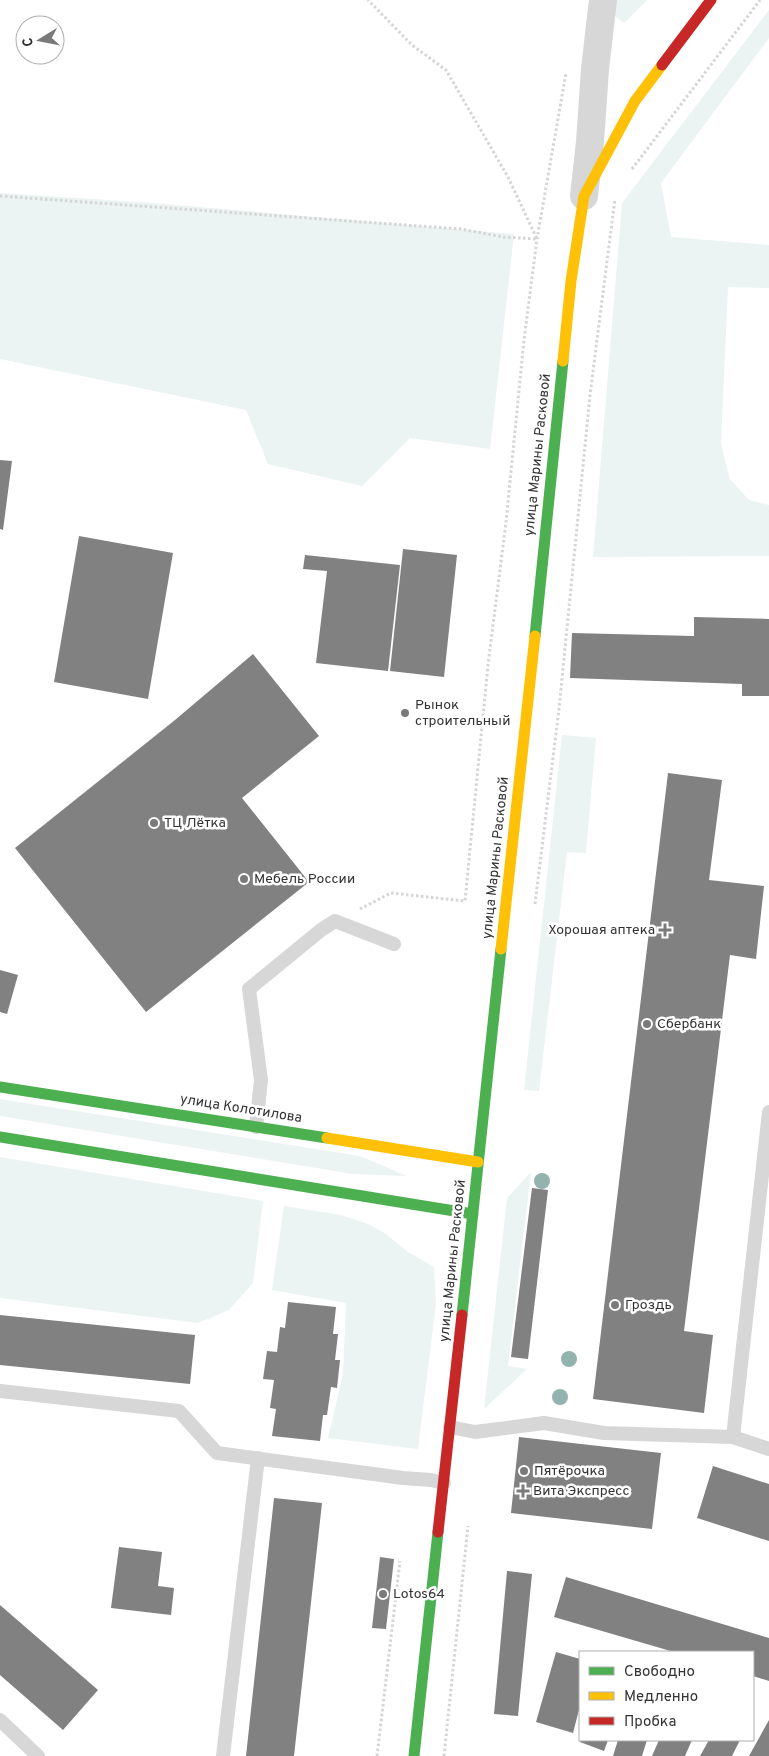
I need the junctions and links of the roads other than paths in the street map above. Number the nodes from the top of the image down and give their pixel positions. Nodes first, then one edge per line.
1 (603, 0) edge
2 (711, 0) edge
3 (584, 196) junction
4 (394, 944) dead end
5 (0, 1087) edge
6 (769, 1112) edge
7 (256, 1127) junction
8 (0, 1137) edge
9 (478, 1162) junction
10 (473, 1214) junction
11 (0, 1391) edge
12 (450, 1427) junction
13 (733, 1437) junction
14 (769, 1449) edge
15 (258, 1458) junction
16 (444, 1483) junction
17 (0, 1720) edge
18 (38, 1756) edge
19 (223, 1756) edge
20 (414, 1756) edge

1 - 3 street
2 - 3 main road, улица Марины Расковой
3 - 9 main road, улица Марины Расковой
4 - 7 lane
5 - 7 main road, улица Колотилова
6 - 13 lane
7 - 9 main road, улица Колотилова
8 - 10 main road
9 - 10 main road, улица Марины Расковой
10 - 12 main road, улица Марины Расковой
11 - 15 lane
12 - 13 lane
12 - 16 main road, улица Марины Расковой
13 - 14 lane
15 - 16 lane
15 - 19 lane
16 - 20 main road, улица Марины Расковой
17 - 18 lane

